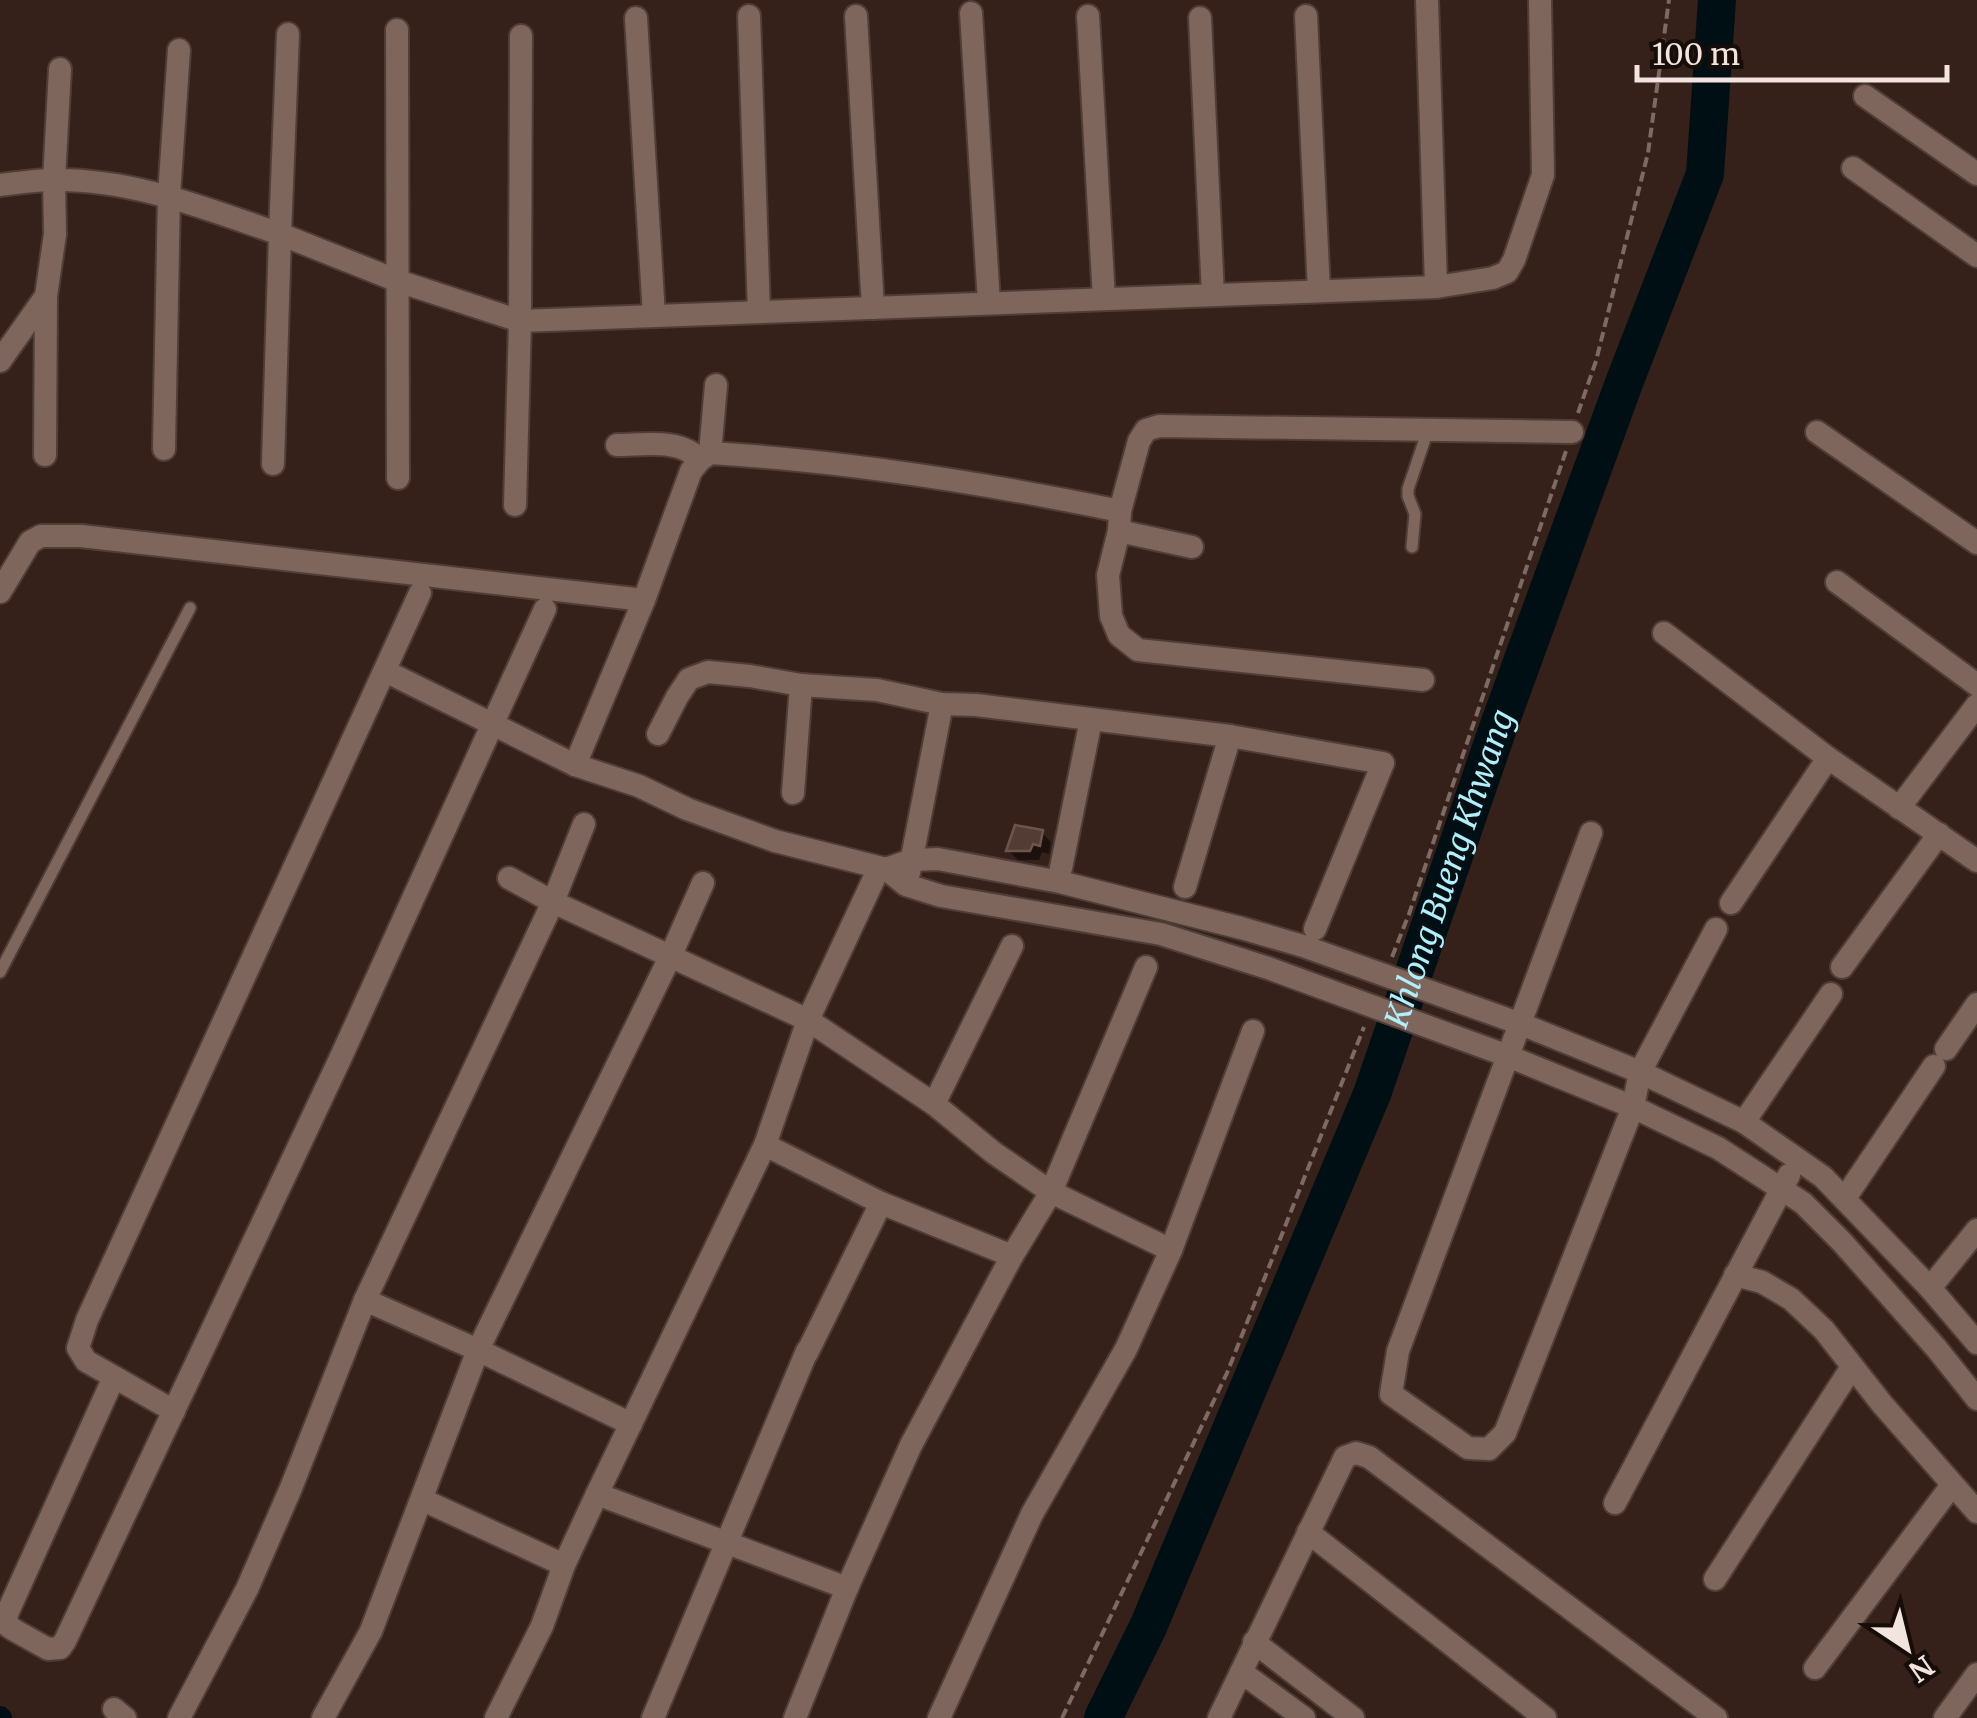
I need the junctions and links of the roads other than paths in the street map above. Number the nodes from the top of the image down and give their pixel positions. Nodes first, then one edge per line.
1 (1426, 0) edge
2 (1540, 0) edge
3 (971, 13) dead end
4 (749, 16) dead end
5 (856, 16) dead end
6 (1088, 16) dead end
7 (1306, 16) dead end
8 (636, 18) dead end
9 (1200, 18) dead end
10 (396, 30) dead end
11 (288, 34) dead end
12 (522, 36) dead end
13 (179, 50) dead end
14 (60, 69) dead end
15 (1866, 96) dead end
16 (1853, 168) dead end
17 (1977, 174) edge
18 (54, 180) junction
19 (0, 185) edge
20 (168, 196) junction
21 (280, 234) junction
22 (1977, 256) edge
23 (398, 281) junction
24 (1436, 287) junction
25 (1319, 292) junction
26 (1214, 295) junction
27 (46, 296) junction
28 (1104, 299) junction
29 (989, 304) junction
30 (873, 308) junction
31 (759, 312) junction
32 (654, 316) junction
33 (520, 321) junction
34 (0, 361) edge
35 (716, 384) dead end
36 (1428, 430) junction
37 (1572, 432) road end
38 (1817, 432) dead end
39 (617, 445) dead end
40 (164, 449) dead end
41 (44, 455) dead end
42 (705, 457) junction
43 (273, 464) dead end
44 (398, 478) dead end
45 (514, 505) dead end
46 (1120, 521) junction
47 (1977, 543) edge
48 (1192, 547) dead end
49 (1412, 547) dead end
50 (1837, 582) dead end
51 (0, 592) edge
52 (420, 593) dead end
53 (644, 600) junction
54 (190, 608) dead end
55 (545, 609) dead end
56 (1664, 633) dead end
57 (385, 672) junction
58 (1423, 680) dead end
59 (801, 685) junction
60 (1977, 685) edge
61 (942, 704) junction
62 (1977, 705) edge
63 (1092, 720) junction
64 (493, 724) junction
65 (658, 734) dead end
66 (1230, 736) junction
67 (1828, 758) junction
68 (574, 765) junction
69 (792, 793) dead end
70 (1899, 808) junction
71 (584, 824) dead end
72 (1591, 833) dead end
73 (1940, 834) junction
74 (912, 860) junction
75 (1977, 861) edge
76 (882, 868) junction
77 (1054, 874) junction
78 (510, 878) dead end
79 (703, 883) dead end
80 (906, 885) junction
81 (1185, 887) dead end
82 (553, 902) junction
83 (1731, 903) dead end
84 (1039, 914) junction
85 (1716, 928) dead end
86 (1300, 939) junction
87 (1012, 946) dead end
88 (671, 955) junction
89 (1146, 967) dead end
90 (1268, 968) junction
91 (1842, 968) dead end
92 (0, 972) edge
93 (1831, 994) dead end
94 (1977, 1004) edge
95 (808, 1020) junction
96 (1521, 1024) junction
97 (1253, 1030) dead end
98 (1508, 1056) junction
99 (1640, 1072) junction
100 (934, 1104) junction
101 (1634, 1107) junction
102 (1744, 1122) junction
103 (765, 1145) junction
104 (1798, 1160) junction
105 (1782, 1187) junction
106 (1051, 1192) junction
107 (1845, 1198) junction
108 (881, 1202) junction
109 (1977, 1230) edge
110 (1171, 1250) junction
111 (1012, 1256) junction
112 (1734, 1276) junction
113 (1930, 1288) junction
114 (365, 1300) junction
115 (1977, 1343) edge
116 (478, 1350) junction
117 (1852, 1367) junction
118 (114, 1377) junction
119 (1977, 1399) edge
120 (174, 1410) junction
121 (631, 1424) junction
122 (1952, 1485) junction
123 (597, 1494) junction
124 (423, 1500) junction
125 (1615, 1503) dead end
126 (1977, 1512) edge
127 (1308, 1532) junction
128 (727, 1544) junction
129 (564, 1564) junction
130 (1715, 1580) dead end
131 (847, 1588) junction
132 (1254, 1642) junction
133 (1814, 1668) dead end
134 (1241, 1672) junction
135 (1977, 1674) edge
136 (179, 1718) edge
137 (323, 1718) edge
138 (496, 1718) edge
139 (652, 1718) edge
140 (795, 1718) edge
141 (938, 1718) edge
142 (1219, 1718) edge
143 (1304, 1718) edge
144 (1352, 1718) edge
145 (1545, 1718) edge
146 (1716, 1718) edge
147 (1945, 1718) edge

1 - 24 street
2 - 24 street
3 - 29 street
4 - 31 street
5 - 30 street
6 - 28 street
7 - 25 street
8 - 32 street
9 - 26 street
10 - 23 street
11 - 21 street
12 - 33 street
13 - 20 street
14 - 18 street
15 - 17 street
16 - 22 street
18 - 19 street
18 - 20 street
18 - 27 street
20 - 21 street
20 - 40 street
21 - 23 street
21 - 43 street
23 - 33 street
23 - 44 street
24 - 25 street
25 - 26 street
26 - 28 street
27 - 34 street
27 - 41 street
28 - 29 street
29 - 30 street
30 - 31 street
31 - 32 street
32 - 33 street
33 - 45 street
35 - 42 street
36 - 37 street
36 - 46 street
36 - 49 lane
38 - 47 street
39 - 42 street
42 - 46 street
42 - 53 street
46 - 48 street
46 - 58 street
50 - 60 street
51 - 53 street
52 - 57 street
53 - 68 street
54 - 92 lane
55 - 64 street
56 - 67 street
57 - 64 street
57 - 118 street
59 - 61 street
59 - 65 street
59 - 69 street
61 - 63 street
61 - 74 street
62 - 70 street
63 - 66 street
63 - 77 street
64 - 68 street
64 - 120 street
66 - 81 street
66 - 86 street
67 - 70 street
67 - 83 street
68 - 76 street
70 - 73 street
71 - 82 street
72 - 96 street
73 - 75 street
73 - 91 street
74 - 76 street
74 - 77 street
74 - 80 street
76 - 80 street
76 - 95 street
77 - 84 street
77 - 86 street
78 - 82 street
79 - 88 street
80 - 84 street
82 - 88 street
82 - 114 street
84 - 90 street
85 - 99 street
86 - 90 street
86 - 96 street
87 - 100 street
88 - 95 street
88 - 116 street
89 - 106 street
90 - 98 street
93 - 102 street
94 - 107 street
95 - 100 street
95 - 103 street
96 - 98 street
96 - 99 street
97 - 110 street
98 - 101 street
98 - 101 street
99 - 101 street
99 - 102 street
100 - 106 street
101 - 105 street
102 - 104 street
103 - 108 street
103 - 121 street
104 - 105 street
104 - 107 street
105 - 112 street
105 - 119 street
106 - 110 street
106 - 111 street
107 - 113 street
108 - 111 street
108 - 128 street
109 - 113 street
110 - 141 street
111 - 131 street
112 - 117 street
112 - 125 street
113 - 115 street
114 - 116 street
114 - 136 street
116 - 121 street
116 - 124 street
117 - 122 street
117 - 130 street
118 - 120 street
118 - 120 street
121 - 123 street
122 - 126 street
122 - 133 street
123 - 128 street
123 - 129 street
124 - 129 street
124 - 137 street
127 - 132 street
127 - 145 street
127 - 146 street
128 - 131 street
128 - 139 street
129 - 138 street
131 - 140 street
132 - 134 street
132 - 144 street
134 - 142 street
134 - 143 street
135 - 147 street

